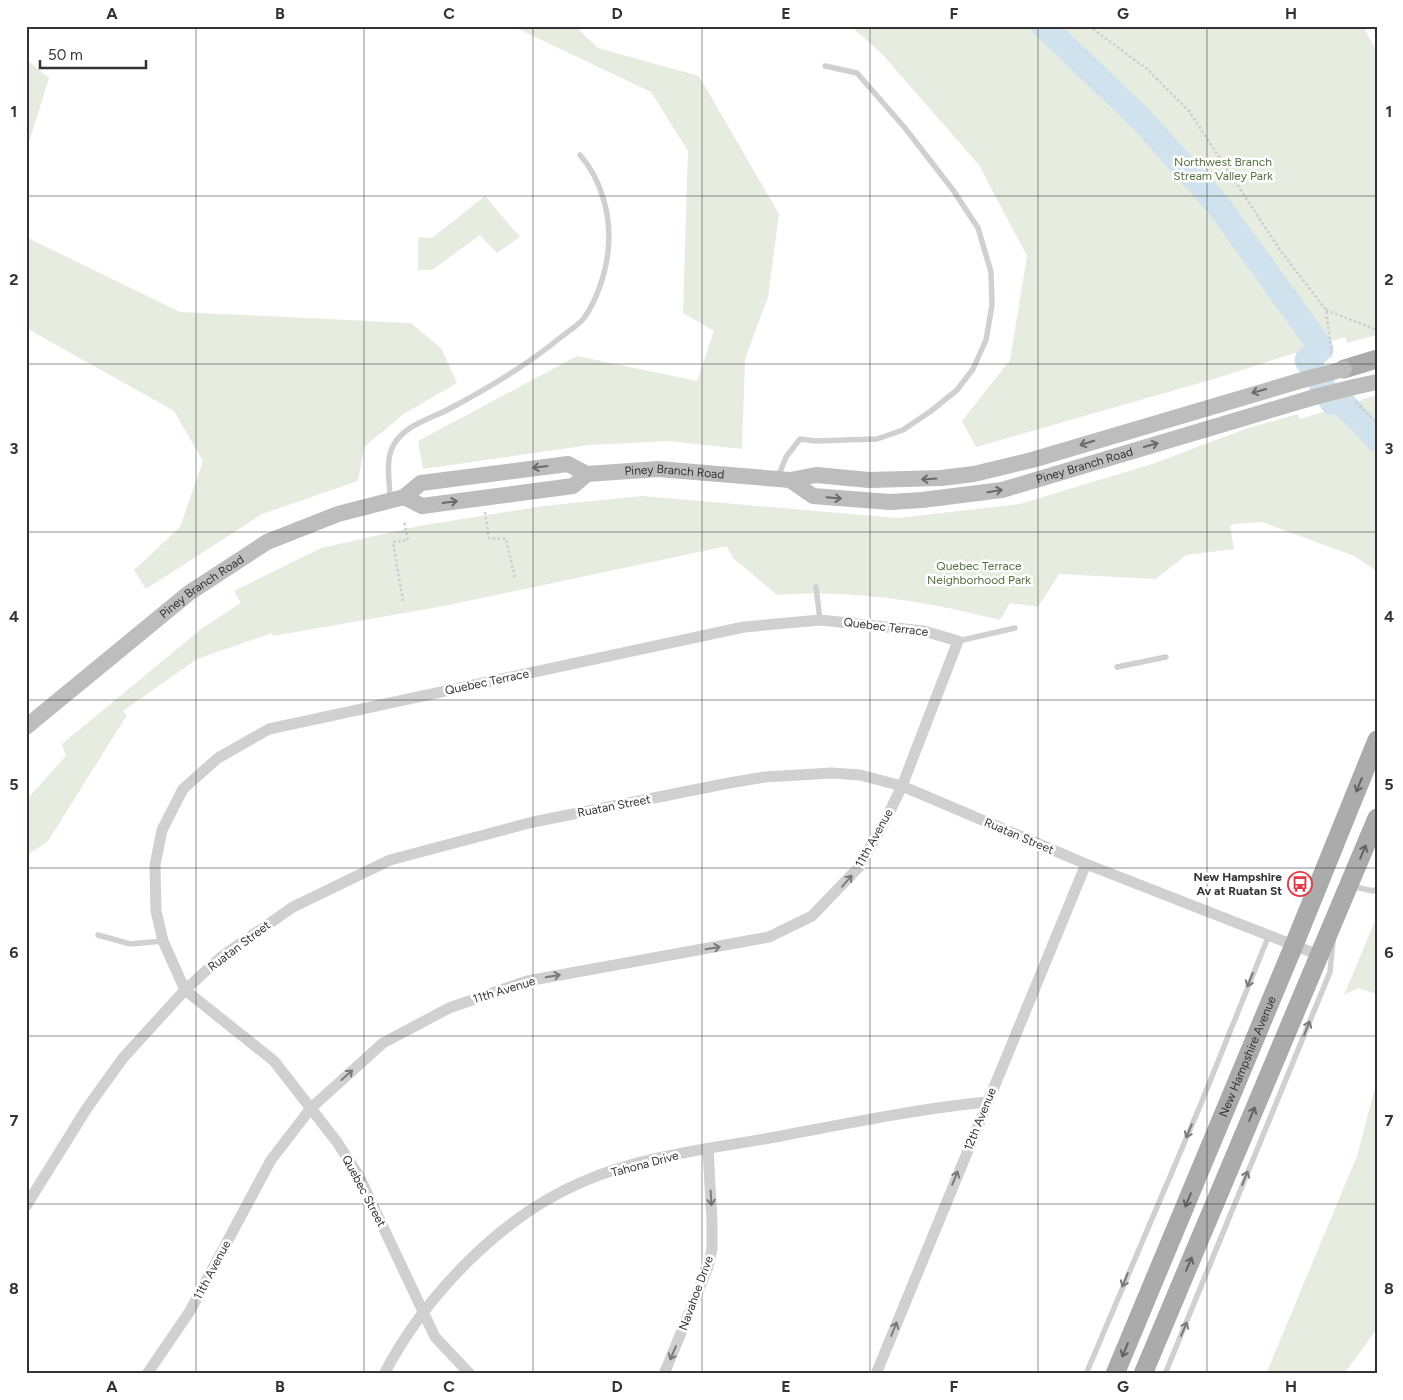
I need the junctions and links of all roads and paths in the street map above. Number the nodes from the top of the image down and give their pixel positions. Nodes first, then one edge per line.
1 (1089, 26) edge
2 (825, 66) dead end
3 (580, 155) dead end
4 (1326, 310) junction
5 (1377, 330) edge
6 (1377, 358) edge
7 (1338, 364) junction
8 (1377, 364) edge
9 (1377, 382) edge
10 (1353, 392) junction
11 (1377, 423) edge
12 (586, 474) junction
13 (784, 479) junction
14 (397, 498) junction
15 (485, 509) dead end
16 (404, 521) dead end
17 (516, 578) dead end
18 (816, 587) dead end
19 (403, 601) dead end
20 (820, 620) junction
21 (1015, 628) dead end
22 (958, 640) junction
23 (1166, 657) dead end
24 (1117, 667) dead end
25 (26, 727) edge
26 (1377, 740) edge
27 (902, 786) junction
28 (1377, 818) edge
29 (1086, 864) junction
30 (1377, 884) edge
31 (1349, 885) junction
32 (1375, 890) edge
33 (1334, 920) junction
34 (98, 935) dead end
35 (1269, 935) junction
36 (163, 941) junction
37 (1294, 945) junction
38 (1319, 955) junction
39 (185, 990) junction
40 (986, 1102) junction
41 (311, 1108) junction
42 (708, 1149) junction
43 (26, 1206) edge
44 (423, 1312) junction
45 (147, 1374) edge
46 (384, 1374) edge
47 (470, 1374) edge
48 (664, 1374) edge
49 (876, 1374) edge
50 (1086, 1374) edge
51 (1116, 1374) edge
52 (1144, 1374) edge
53 (1165, 1374) edge

1 - 4 path
2 - 13 lane
3 - 14 lane
4 - 5 path
4 - 7 path
6 - 7 main road
7 - 8 main road, Piney Branch Road
7 -> 13 main road, Piney Branch Road, bridge
9 - 10 main road, Piney Branch Road
10 - 11 path
13 -> 10 main road, Piney Branch Road, bridge
12 - 13 main road, Piney Branch Road
14 -> 12 main road, Piney Branch Road
12 -> 14 main road, Piney Branch Road
14 - 25 main road, Piney Branch Road
15 - 17 path
16 - 19 path
18 - 20 lane
20 - 22 street, Quebec Terrace
20 - 36 street, Quebec Terrace
21 - 22 lane
22 - 27 street, 11th Avenue
23 - 24 lane
26 -> 37 main road, New Hampshire Avenue
27 - 29 street, Ruatan Street
27 - 39 street, Ruatan Street
41 -> 27 street, 11th Avenue
31 -> 28 main road
29 - 35 street, Ruatan Street
29 - 40 street, 12th Avenue
30 - 32 lane
31 - 32 lane
31 - 33 main road
33 - 38 main road
53 -> 33 lane
34 - 36 lane
35 - 37 street, Ruatan Street
35 -> 50 lane
36 - 39 street, Quebec Terrace
37 - 38 street, Ruatan Street
37 -> 51 main road, New Hampshire Avenue
52 -> 38 main road
39 - 41 street, Quebec Street
39 - 43 street, Ruatan Street
40 - 42 street, Tahona Drive
49 -> 40 street, 12th Avenue
41 - 44 street, Quebec Street
41 - 45 street, 11th Avenue
42 - 44 street, Tahona Drive
42 -> 48 street, Navahoe Drive
44 - 46 street, Tahona Drive
44 - 47 street, Quebec Street

